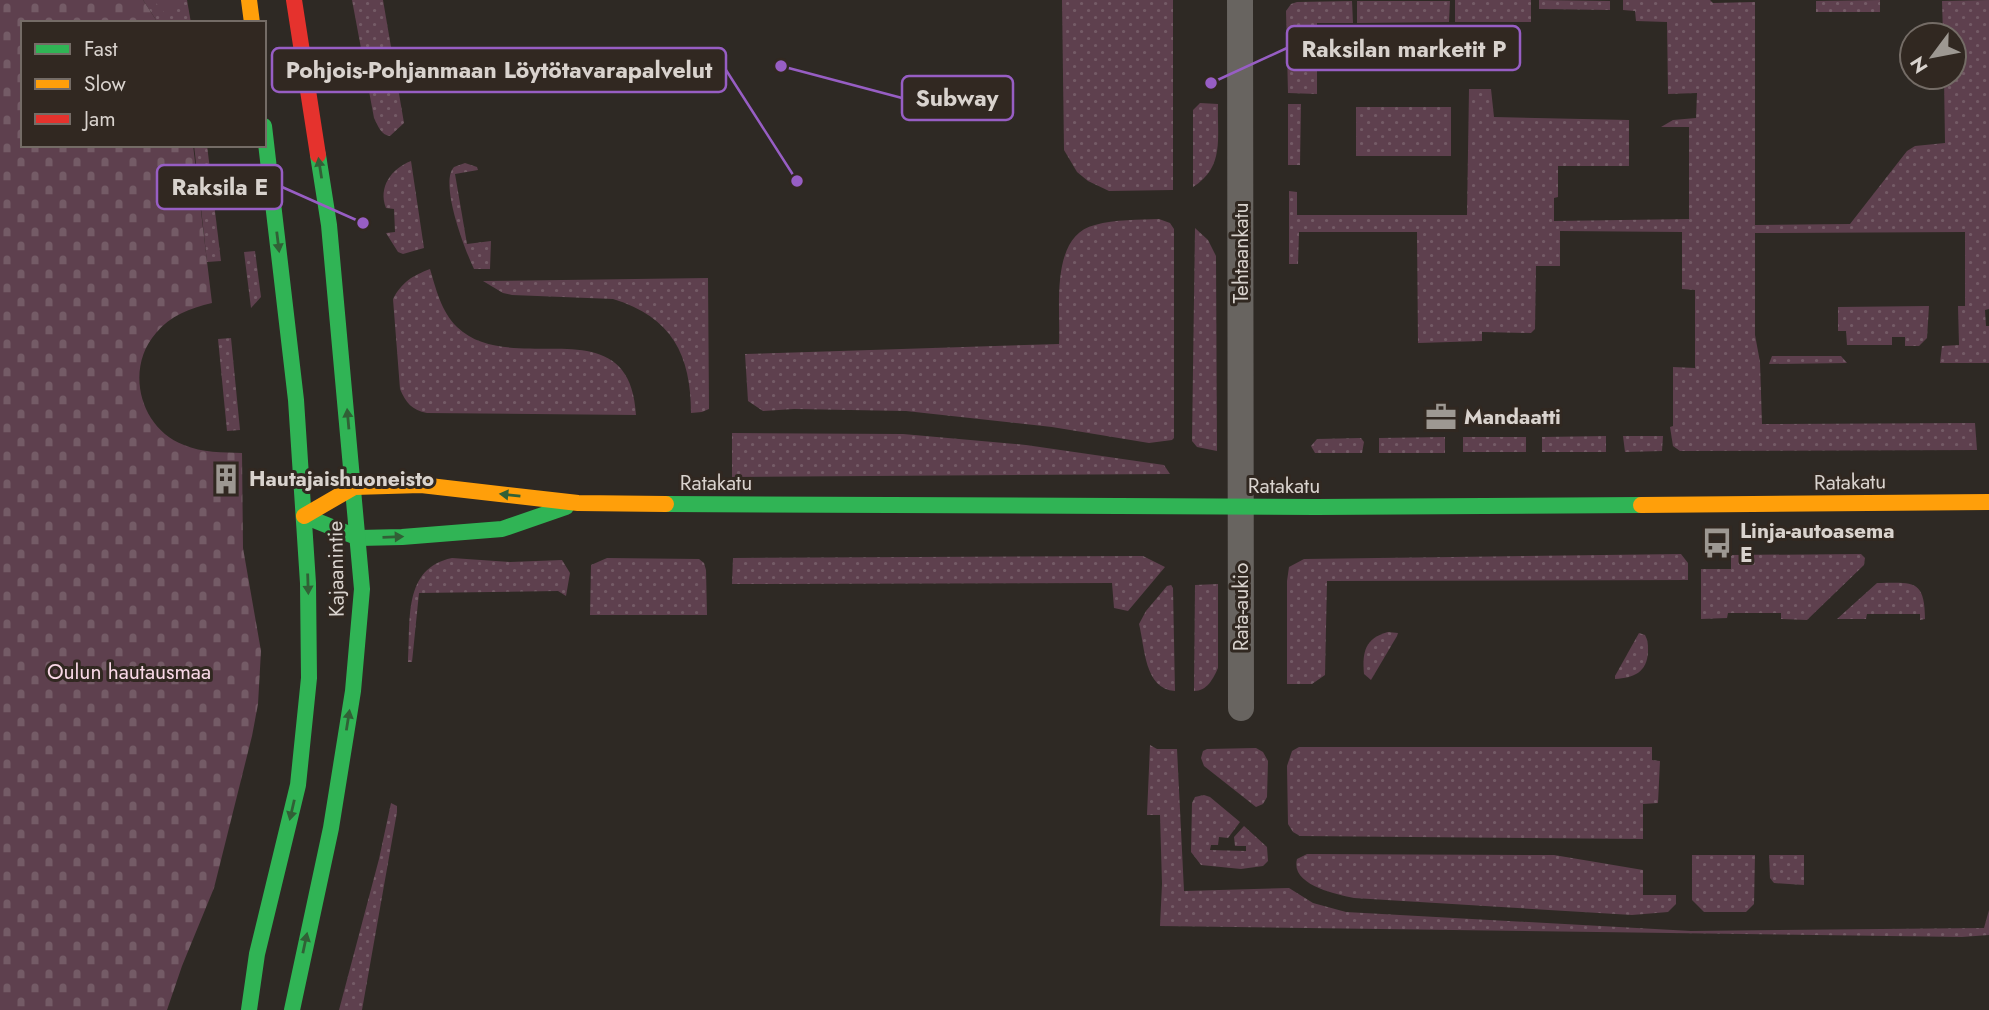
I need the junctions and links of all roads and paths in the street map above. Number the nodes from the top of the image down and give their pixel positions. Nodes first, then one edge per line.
1 (249, 0) edge
2 (294, 0) edge
3 (1240, 0) edge
4 (252, 21) edge
5 (266, 143) edge
6 (354, 487) junction
7 (1989, 502) edge
8 (578, 503) junction
9 (1242, 507) junction
10 (304, 516) junction
11 (359, 538) junction
12 (1241, 708) dead end
13 (249, 1010) edge
14 (292, 1010) edge

1 - 4 street
6 -> 2 street, Kajaanintie
3 - 9 street, Tehtaankatu
5 -> 10 street, Kajaanintie
8 -> 6 street, Ratakatu
6 - 10 street, Ratakatu
6 - 11 street, Kajaanintie
7 - 9 street, Ratakatu
8 - 9 street, Ratakatu
11 -> 8 street, Ratakatu
9 - 12 street, Rata-aukio
10 - 11 street, Ratakatu
10 -> 13 street, Kajaanintie
14 -> 11 street, Kajaanintie

